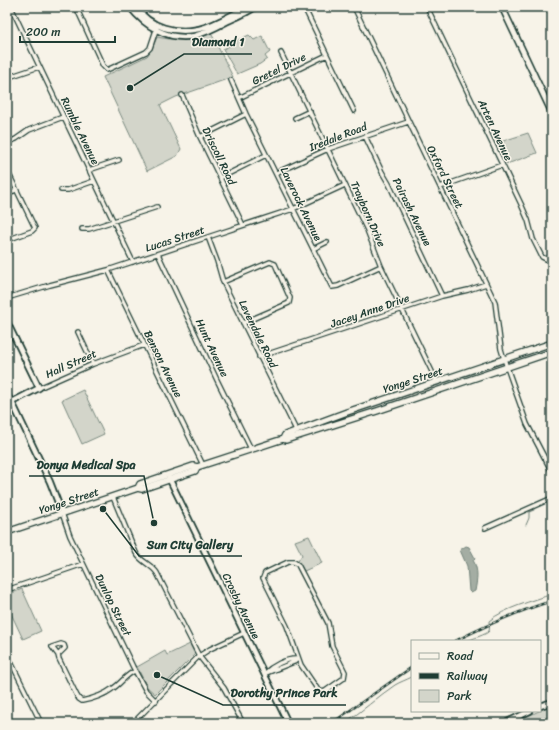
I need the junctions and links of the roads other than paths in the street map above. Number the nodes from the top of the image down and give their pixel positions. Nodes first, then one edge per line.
1 (11, 7) edge
2 (76, 7) edge
3 (130, 7) edge
4 (136, 7) edge
5 (248, 7) edge
6 (255, 7) edge
7 (304, 7) edge
8 (354, 7) edge
9 (427, 7) edge
10 (502, 7) edge
11 (14, 12) junction
12 (7, 15) edge
13 (157, 28) junction
14 (282, 53) dead end
15 (327, 56) junction
16 (39, 67) junction
17 (292, 73) junction
18 (7, 74) edge
19 (231, 80) dead end
20 (182, 95) dead end
21 (239, 98) junction
22 (310, 111) junction
23 (354, 111) dead end
24 (246, 114) junction
25 (552, 114) edge
26 (63, 117) junction
27 (295, 118) dead end
28 (408, 122) junction
29 (365, 136) junction
30 (200, 137) junction
31 (7, 143) edge
32 (328, 149) junction
33 (266, 155) junction
34 (119, 160) dead end
35 (502, 165) junction
36 (7, 170) edge
37 (89, 170) junction
38 (276, 174) junction
39 (220, 178) junction
40 (94, 181) junction
41 (345, 185) junction
42 (440, 187) junction
43 (16, 190) junction
44 (61, 190) dead end
45 (7, 194) edge
46 (157, 207) dead end
47 (293, 208) junction
48 (114, 222) junction
49 (242, 225) junction
50 (82, 229) dead end
51 (208, 237) junction
52 (7, 240) edge
53 (327, 242) dead end
54 (313, 249) junction
55 (158, 254) junction
56 (552, 257) edge
57 (133, 262) junction
58 (381, 266) junction
59 (108, 270) junction
60 (223, 282) junction
61 (486, 284) junction
62 (442, 296) junction
63 (7, 298) edge
64 (401, 309) junction
65 (7, 322) edge
66 (243, 323) junction
67 (78, 332) dead end
68 (552, 343) edge
69 (144, 345) junction
70 (552, 352) edge
71 (259, 357) junction
72 (504, 359) junction
73 (93, 364) junction
74 (507, 367) junction
75 (437, 382) junction
76 (39, 388) junction
77 (7, 392) edge
78 (10, 403) edge
79 (297, 433) junction
80 (251, 449) junction
81 (200, 466) junction
82 (552, 472) edge
83 (169, 477) junction
84 (113, 497) junction
85 (552, 498) edge
86 (62, 513) junction
87 (485, 528) dead end
88 (7, 532) edge
89 (83, 564) junction
90 (7, 590) edge
91 (244, 633) junction
92 (7, 654) edge
93 (58, 654) dead end
94 (199, 656) junction
95 (298, 659) junction
96 (135, 671) junction
97 (264, 674) junction
98 (156, 701) junction
99 (552, 702) edge
100 (541, 706) edge
101 (528, 712) edge
102 (41, 723) edge
103 (130, 723) edge
104 (243, 723) edge
105 (288, 723) edge
106 (505, 723) edge

1 - 11 street, Rumble Avenue
2 - 13 street
3 - 13 street
4 - 13 street
5 - 13 street
6 - 13 street
7 - 15 street
8 - 28 street, Oxford Street
9 - 35 street, Arten Avenue
10 - 25 main road
11 - 12 street
11 - 16 street, Rumble Avenue
14 - 17 street, Trayborn Drive
15 - 17 street, Gretel Drive
15 - 23 street
16 - 18 street
16 - 26 street, Rumble Avenue
17 - 21 street, Gretel Drive
17 - 22 street, Trayborn Drive
19 - 21 street, Laverock Avenue
20 - 30 street, Driscoll Road
21 - 24 street, Laverock Avenue
22 - 27 street
22 - 32 street, Trayborn Drive
24 - 30 street
24 - 33 street, Laverock Avenue
26 - 31 street
26 - 37 street, Rumble Avenue
28 - 29 street, Iredale Road
28 - 42 street, Oxford Street
29 - 32 street, Iredale Road
29 - 62 street, Pairash Avenue
30 - 39 street, Driscoll Road
32 - 38 street, Iredale Road
32 - 41 street, Trayborn Drive
33 - 38 street, Laverock Avenue
33 - 39 street
34 - 37 street
35 - 42 street
35 - 56 street, Arten Avenue
36 - 43 street
37 - 40 street, Rumble Avenue
38 - 47 street, Laverock Avenue
39 - 49 street, Driscoll Road
40 - 44 street
40 - 48 street, Rumble Avenue
41 - 47 street, Lucas Street
41 - 58 street, Trayborn Drive
42 - 61 street, Oxford Street
43 - 45 street
43 - 52 street
46 - 48 street
47 - 49 street, Lucas Street
47 - 54 street, Laverock Avenue
48 - 50 street
48 - 57 street, Rumble Avenue
49 - 51 street, Lucas Street
51 - 55 street, Lucas Street
51 - 60 street, Levendale Road
53 - 54 street
54 - 58 street, Laverock Avenue
55 - 57 street, Lucas Street
55 - 80 street, Hunt Avenue
57 - 59 street, Lucas Street
58 - 64 street, Trayborn Drive
59 - 63 street, Lucas Street
59 - 69 street, Benson Avenue
60 - 66 street, Levendale Road
60 - 66 street
61 - 62 street, Jacey Anne Drive
61 - 72 street, Oxford Street
62 - 64 street, Jacey Anne Drive
64 - 71 street, Jacey Anne Drive
64 - 75 street, Trayborn Drive
65 - 76 street
66 - 71 street, Levendale Road
67 - 73 street
68 - 72 main road, Yonge Street
69 - 73 street, Hall Street
69 - 81 street, Benson Avenue
70 - 74 main road, Yonge Street
71 - 79 street, Levendale Road
72 - 74 street, Oxford Street
72 - 75 main road, Yonge Street
73 - 76 street, Hall Street
74 - 79 main road, Yonge Street
74 - 82 street, Oxford Street
75 - 79 main road, Yonge Street
76 - 78 street, Hall Street
77 - 78 street
78 - 86 street
79 - 80 main road, Yonge Street
80 - 81 main road, Yonge Street
81 - 83 main road, Yonge Street
83 - 84 main road, Yonge Street
83 - 91 street, Crosby Avenue
84 - 86 main road, Yonge Street
84 - 94 street
85 - 87 street
86 - 88 main road, Yonge Street
86 - 89 street, Dunlop Street
89 - 90 street
89 - 96 street, Dunlop Street
91 - 94 street
91 - 97 street, Crosby Avenue
92 - 102 street
93 - 96 street
94 - 98 street
94 - 104 street
95 - 95 street
95 - 97 street
96 - 98 street, Dunlop Street
97 - 105 street, Crosby Avenue
98 - 103 street
99 - 100 street
101 - 106 street

